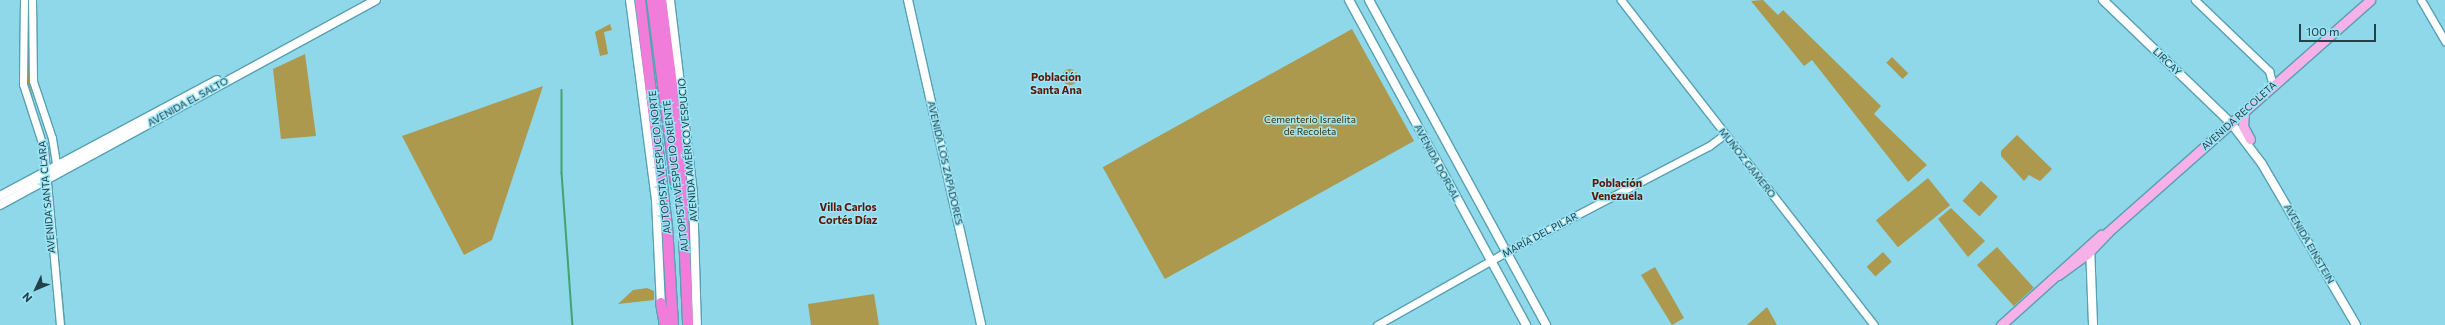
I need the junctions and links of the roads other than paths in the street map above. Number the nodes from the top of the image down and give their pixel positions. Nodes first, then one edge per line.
1 (24, 0) edge
2 (32, 0) edge
3 (366, 0) edge
4 (376, 0) edge
5 (630, 0) edge
6 (640, 0) edge
7 (652, 0) edge
8 (661, 0) edge
9 (670, 0) edge
10 (908, 0) edge
11 (1349, 0) edge
12 (1369, 0) edge
13 (1621, 0) edge
14 (2103, 0) edge
15 (2195, 0) edge
16 (2370, 0) edge
17 (2421, 0) edge
18 (2445, 42) edge
19 (2269, 71) junction
20 (2285, 76) junction
21 (2273, 86) junction
22 (2244, 112) junction
23 (2231, 123) junction
24 (1725, 134) junction
25 (2250, 139) junction
26 (2262, 164) junction
27 (57, 169) junction
28 (45, 170) junction
29 (45, 180) junction
30 (0, 196) edge
31 (0, 205) edge
32 (2090, 247) junction
33 (1506, 252) junction
34 (685, 258) junction
35 (1492, 262) junction
36 (661, 303) joint
37 (60, 325) edge
38 (663, 325) edge
39 (673, 325) edge
40 (688, 325) edge
41 (697, 325) edge
42 (981, 325) edge
43 (1377, 325) edge
44 (1526, 325) edge
45 (1546, 325) edge
46 (1874, 325) edge
47 (2001, 325) edge
48 (2093, 325) edge
49 (2356, 325) edge

1 - 28 street, AVENIDA SANTA CLARA
2 - 27 street, AVENIDA SANTA CLARA
3 - 27 main road, AVENIDA EL SALTO
4 - 27 main road, AVENIDA EL SALTO
5 - 36 main road
6 - 39 highway, AUTOPISTA VESPUCIO NORTE
7 - 34 highway, AUTOPISTA VESPUCIO ORIENTE
8 - 34 highway, AUTOPISTA VESPUCIO NORTE
9 - 41 main road, AVENIDA AMÉRICO VESPUCIO
10 - 42 main road, AVENIDA LOS ZAPADORES
11 - 35 main road, AVENIDA DORSAL
12 - 33 main road, AVENIDA DORSAL
13 - 24 street, MUÑOZ GAMERO
14 - 23 main road, LIRCAY
15 - 19 street
16 - 20 main road, AVENIDA RECOLETA
17 - 18 street
19 - 20 street
19 - 21 street
20 - 21 main road, AVENIDA RECOLETA
21 - 22 main road, AVENIDA RECOLETA
22 - 23 main road, AVENIDA RECOLETA
22 - 25 main road
23 - 25 main road, AVENIDA EINSTEIN
23 - 26 main road, AVENIDA EINSTEIN
23 - 32 main road, AVENIDA RECOLETA
24 - 33 street, MARÍA DEL PILAR
24 - 46 street, MUÑOZ GAMERO
25 - 26 main road, AVENIDA EINSTEIN
26 - 49 main road, AVENIDA EINSTEIN
27 - 28 main road, AVENIDA EL SALTO
27 - 29 main road, AVENIDA EL SALTO
28 - 29 street, AVENIDA SANTA CLARA
28 - 30 main road, AVENIDA EL SALTO
29 - 31 main road, AVENIDA EL SALTO
29 - 37 street, AVENIDA SANTA CLARA
32 - 47 main road, AVENIDA RECOLETA
32 - 48 main road
33 - 35 street, MARÍA DEL PILAR
33 - 45 main road, AVENIDA DORSAL
34 - 40 highway, AUTOPISTA VESPUCIO NORTE
35 - 43 street, MARÍA DEL PILAR
35 - 44 main road, AVENIDA DORSAL
36 - 38 highway

